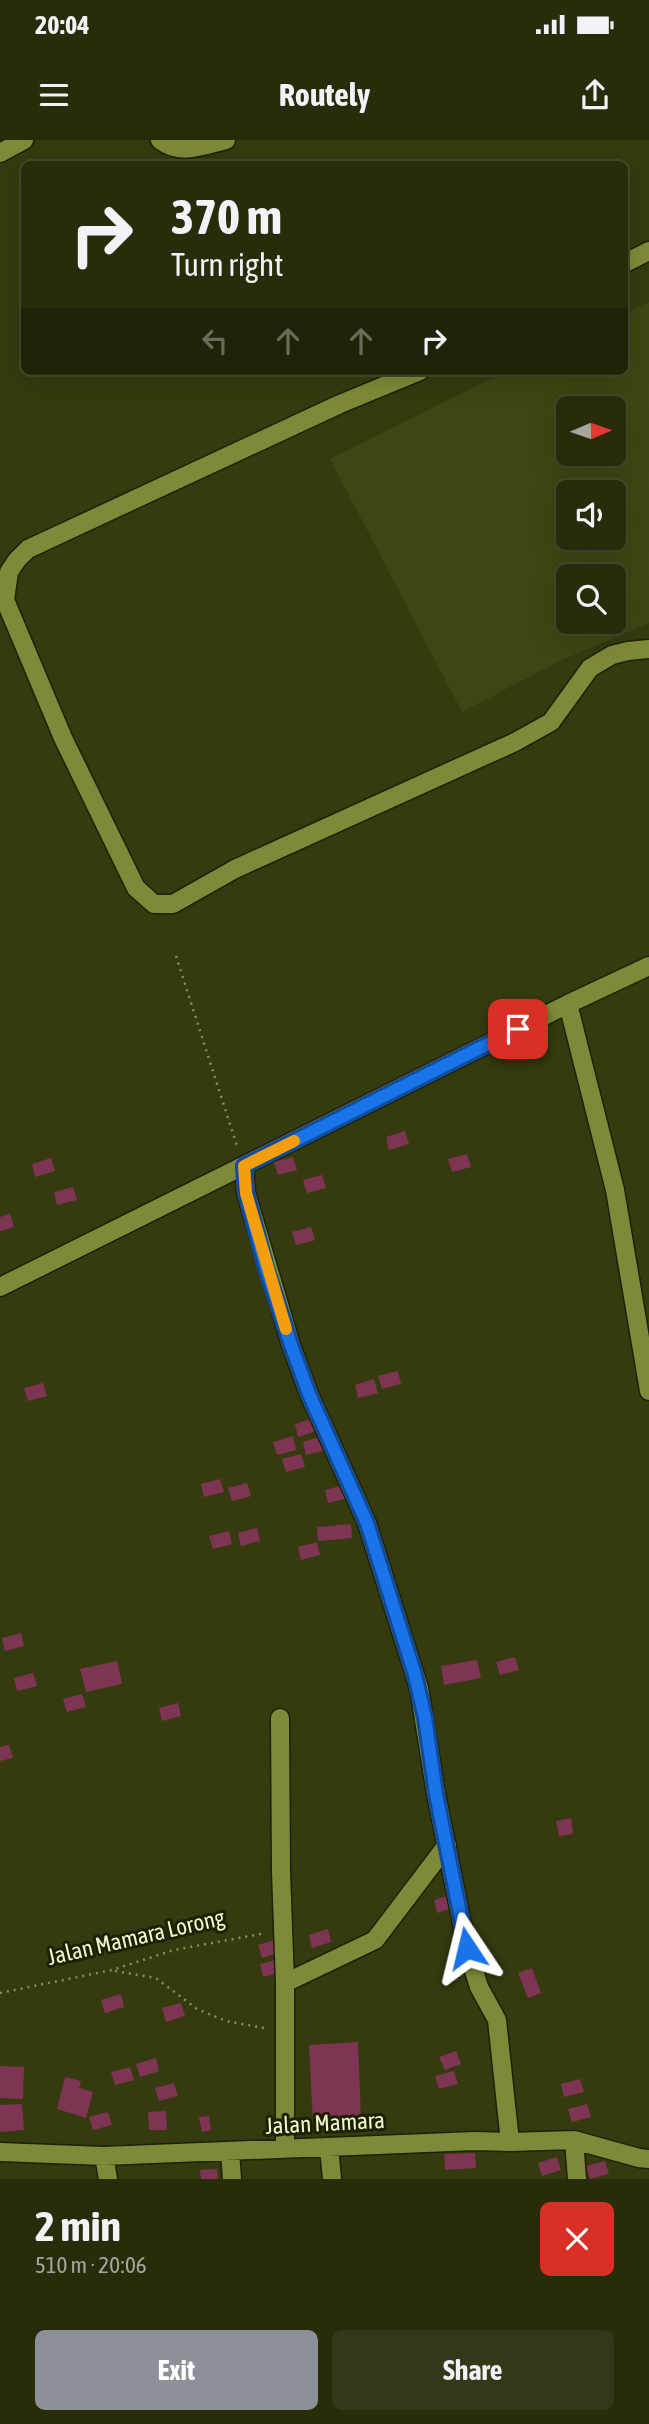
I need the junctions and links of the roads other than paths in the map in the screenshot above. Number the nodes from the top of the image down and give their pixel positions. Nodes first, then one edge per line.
1 (24, 140) edge
2 (160, 140) edge
3 (226, 140) edge
4 (0, 153) edge
5 (649, 251) edge
6 (628, 262) edge
7 (410, 375) edge
8 (649, 649) edge
9 (649, 966) edge
10 (568, 1004) junction
11 (244, 1166) junction
12 (0, 1287) edge
13 (649, 1391) edge
14 (280, 1718) dead end
15 (447, 1844) junction
16 (285, 1983) junction
17 (574, 2140) junction
18 (510, 2142) junction
19 (329, 2147) junction
20 (285, 2149) junction
21 (0, 2152) edge
22 (230, 2152) junction
23 (104, 2156) junction
24 (649, 2159) edge
25 (108, 2179) edge
26 (232, 2179) edge
27 (332, 2179) edge
28 (577, 2179) edge

1 - 4 street
2 - 3 street
5 - 6 street
7 - 8 street
9 - 10 street
10 - 11 street
10 - 13 street
11 - 12 street
11 - 15 street
14 - 16 street
15 - 16 street
15 - 18 street
16 - 20 street
17 - 18 street, Jalan Mamara
17 - 24 street, Jalan Mamara
17 - 28 street
18 - 19 street, Jalan Mamara
19 - 20 street, Jalan Mamara
19 - 27 street
20 - 22 street, Jalan Mamara
21 - 23 street, Jalan Mamara
22 - 23 street, Jalan Mamara
22 - 26 street
23 - 25 street

